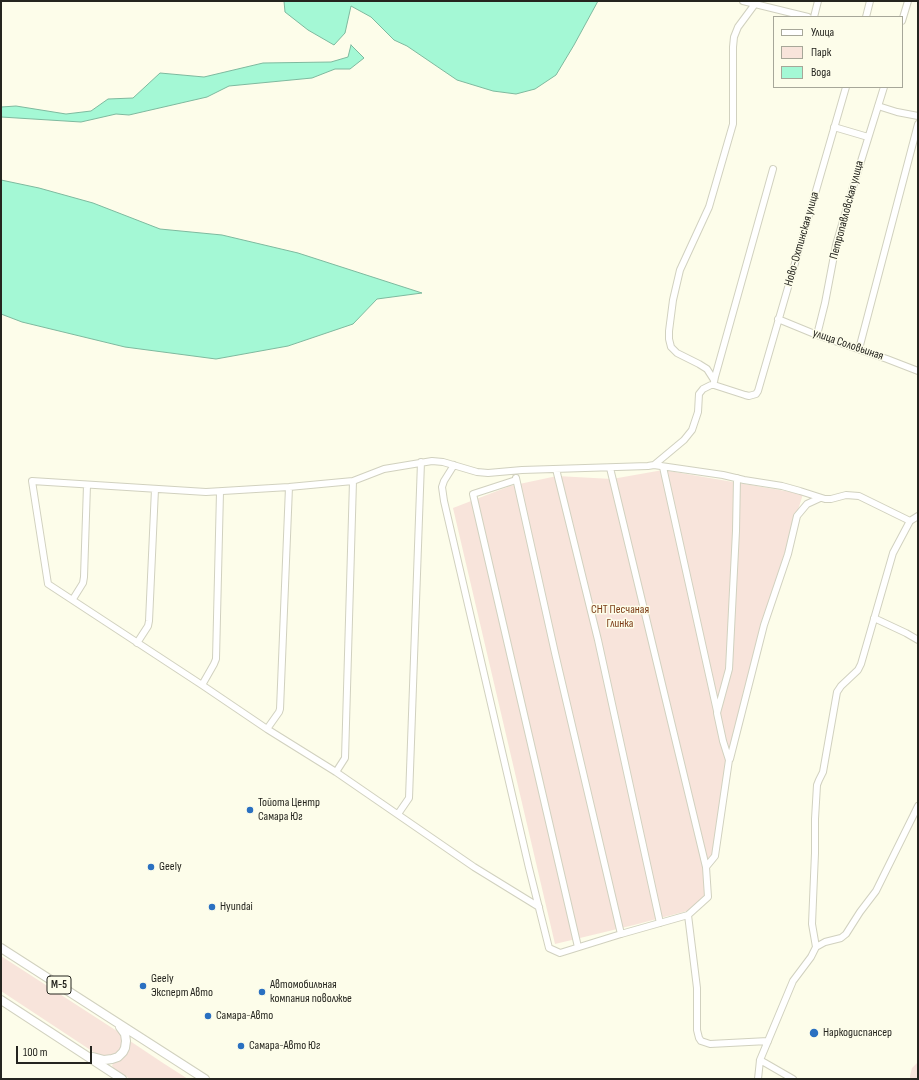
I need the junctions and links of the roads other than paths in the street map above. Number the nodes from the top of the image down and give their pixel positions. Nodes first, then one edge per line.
1 (743, 1) edge
2 (818, 1) edge
3 (870, 1) edge
4 (908, 1) edge
5 (755, 4) junction
6 (804, 16) edge
7 (814, 16) edge
8 (866, 16) edge
9 (903, 18) edge
10 (846, 88) edge
11 (884, 88) edge
12 (878, 106) junction
13 (918, 116) edge
14 (918, 124) edge
15 (834, 127) junction
16 (868, 136) junction
17 (773, 169) dead end
18 (778, 319) junction
19 (816, 335) junction
20 (859, 349) junction
21 (918, 372) edge
22 (714, 383) junction
23 (421, 462) junction
24 (454, 465) junction
25 (654, 466) junction
26 (663, 467) junction
27 (610, 468) junction
28 (556, 469) junction
29 (514, 471) junction
30 (737, 478) junction
31 (516, 480) junction
32 (353, 481) junction
33 (87, 484) junction
34 (289, 487) junction
35 (155, 489) junction
36 (220, 492) junction
37 (820, 498) junction
38 (918, 516) edge
39 (910, 521) junction
40 (72, 599) junction
41 (874, 618) junction
42 (918, 640) edge
43 (137, 643) junction
44 (202, 685) junction
45 (717, 713) junction
46 (267, 729) junction
47 (730, 760) junction
48 (336, 772) junction
49 (918, 806) edge
50 (398, 814) junction
51 (706, 867) junction
52 (539, 907) junction
53 (688, 915) junction
54 (660, 923) junction
55 (621, 934) junction
56 (816, 947) junction
57 (1, 948) edge
58 (578, 948) junction
59 (1, 1000) edge
60 (116, 1023) junction
61 (768, 1041) junction
62 (87, 1056) junction
63 (760, 1060) junction
64 (122, 1079) edge
65 (205, 1079) edge
66 (758, 1079) edge
67 (793, 1079) edge

1 - 5 street
2 - 7 street
3 - 8 street
4 - 9 street
5 - 6 street
5 - 22 street
10 - 15 street, Ново-Охтинская улица
11 - 12 street, Петропавловская улица
12 - 13 street
12 - 16 street, Петропавловская улица
14 - 20 street
15 - 16 street
15 - 18 street, Ново-Охтинская улица
16 - 19 street, Петропавловская улица
17 - 22 street
18 - 19 street, улица Соловьиная
18 - 22 street, Ново-Охтинская улица
19 - 20 street, улица Соловьиная
20 - 21 street, улица Соловьиная
22 - 25 street
23 - 24 street
23 - 32 street
23 - 50 street
24 - 29 street
24 - 52 street
25 - 26 street
25 - 27 street
26 - 30 street
26 - 45 street
27 - 28 street
27 - 51 street
28 - 29 street
28 - 54 street
29 - 31 street
30 - 37 street
30 - 45 street
31 - 55 street
31 - 58 street
32 - 34 street
32 - 48 street
33 - 35 street
33 - 40 street
33 - 40 street
34 - 36 street
34 - 46 street
35 - 36 street
35 - 43 street
36 - 44 street
37 - 39 street
37 - 47 street
38 - 39 street
39 - 41 street
40 - 43 street
41 - 42 street
41 - 56 street
43 - 44 street
44 - 46 street
45 - 47 street
46 - 48 street
47 - 51 street
48 - 50 street
49 - 56 street
50 - 52 street
51 - 53 street
52 - 58 street
53 - 54 street
53 - 61 street
54 - 55 street
55 - 58 street
56 - 61 street
57 - 60 main road, М-5
59 - 62 main road
60 - 62 main road
60 - 65 main road, М-5
61 - 63 street
62 - 64 main road
63 - 66 street
63 - 67 street

